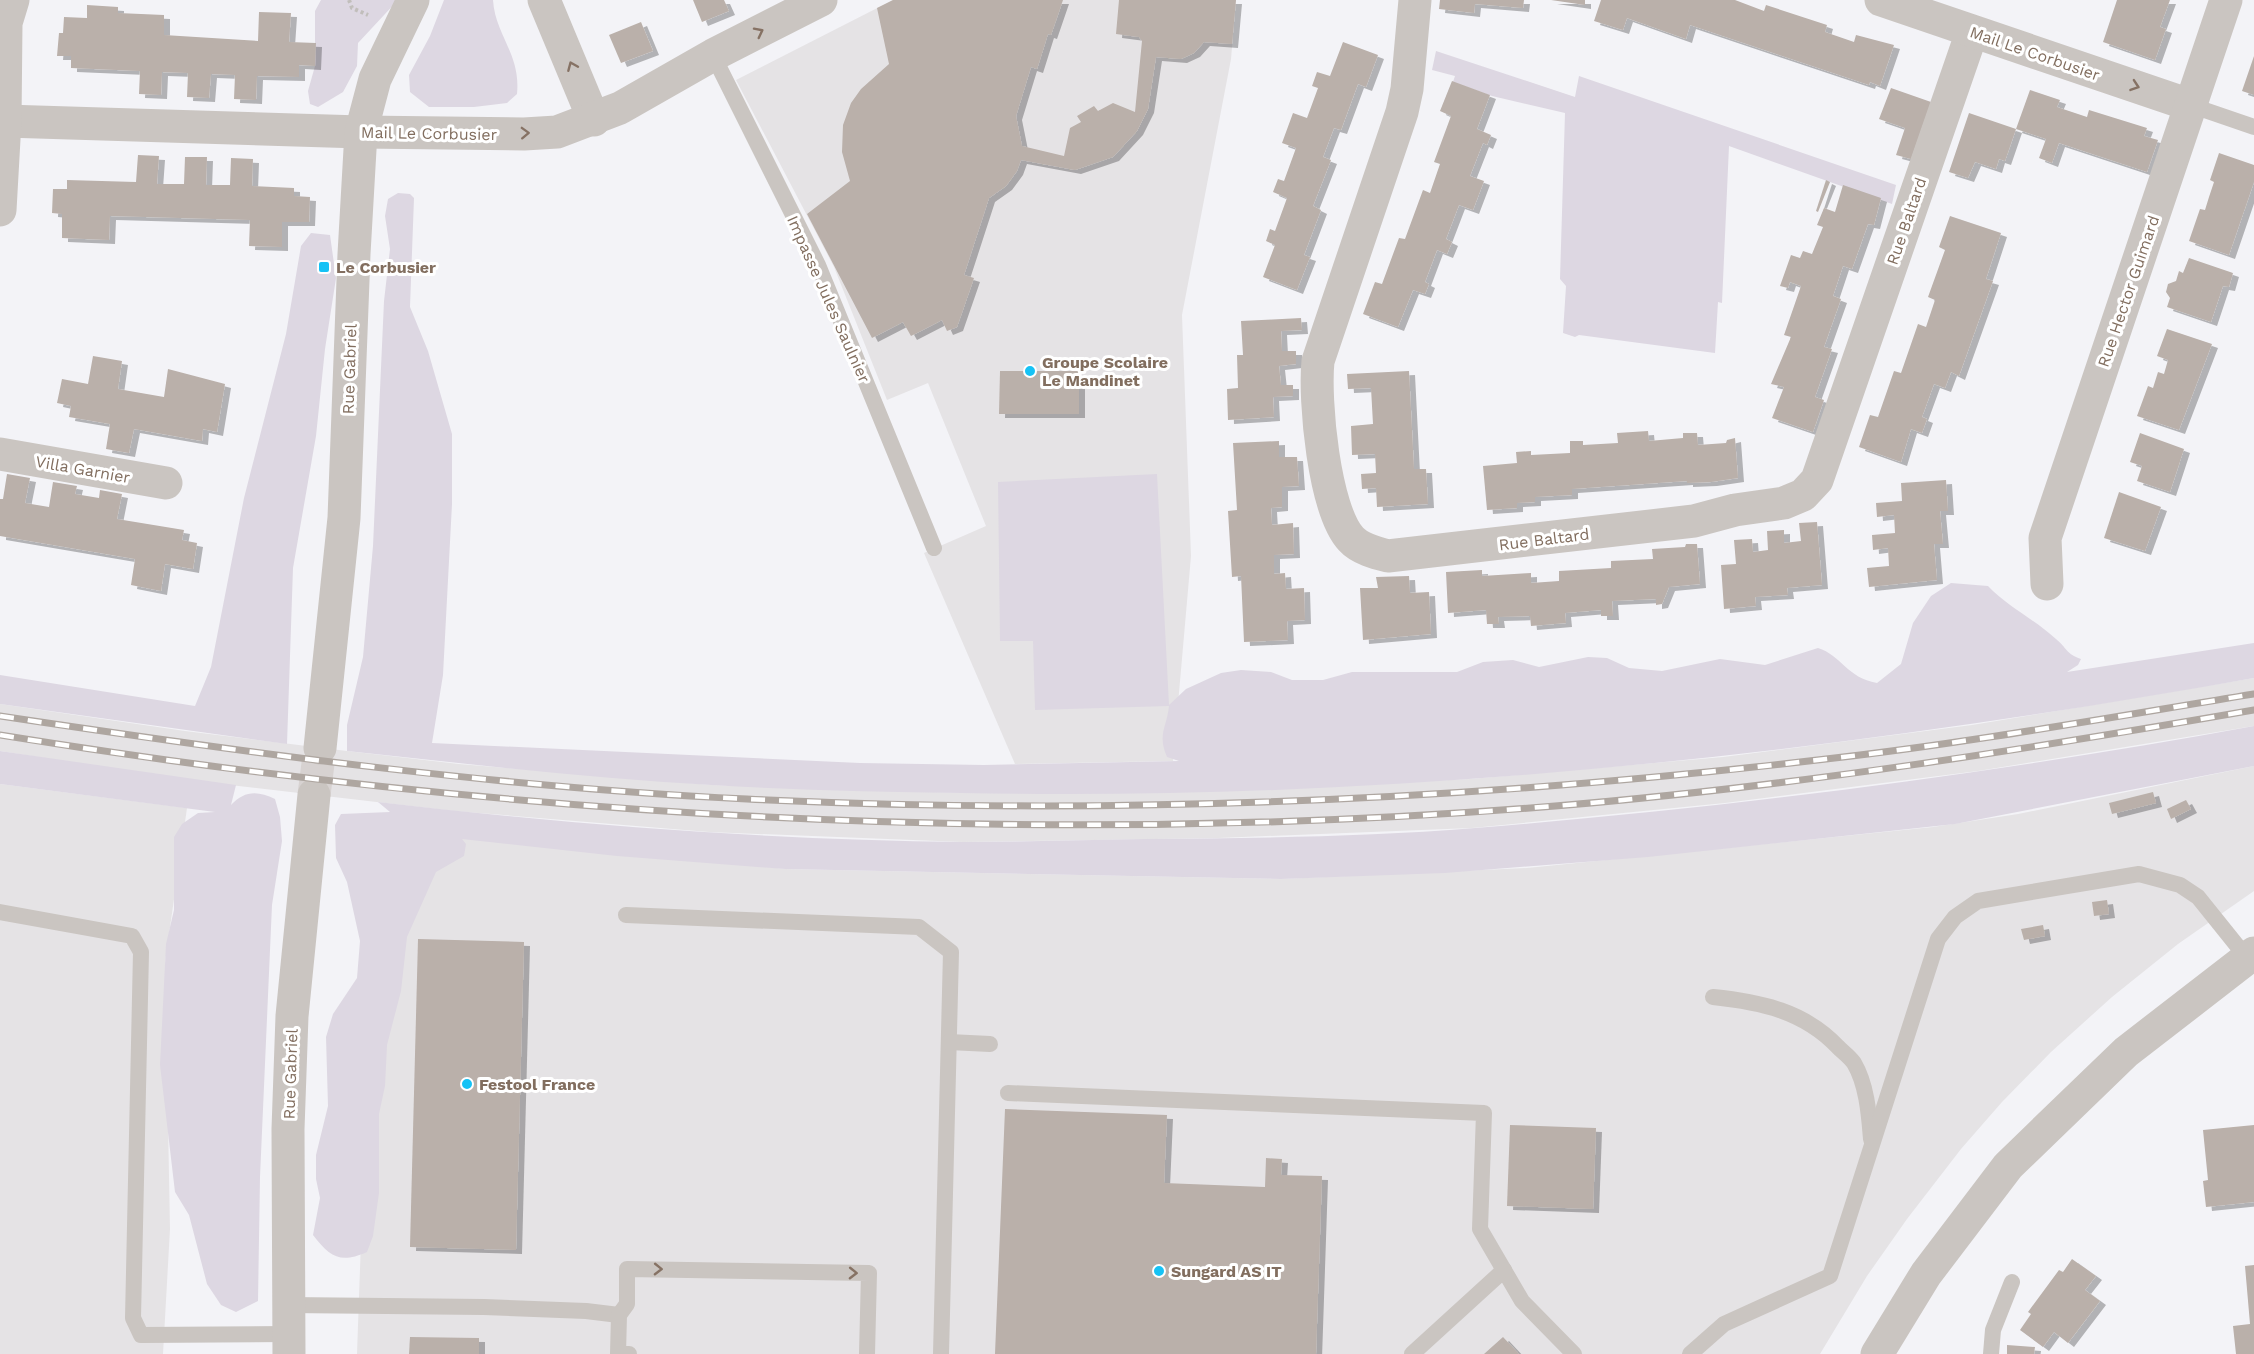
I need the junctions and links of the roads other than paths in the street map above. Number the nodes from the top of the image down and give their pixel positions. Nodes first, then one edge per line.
1 (13, 0) edge
2 (413, 0) edge
3 (544, 0) edge
4 (820, 0) edge
5 (1415, 0) edge
6 (1881, 0) edge
7 (2226, 0) edge
8 (1917, 6) edge
9 (1972, 32) junction
10 (713, 55) junction
11 (2190, 105) junction
12 (594, 120) junction
13 (5, 121) junction
14 (2254, 127) edge
15 (361, 132) junction
16 (0, 210) edge
17 (0, 454) edge
18 (166, 483) dead end
19 (934, 548) dead end
20 (2047, 584) dead end
21 (320, 748) tunnel mouth
22 (314, 795) tunnel mouth
23 (0, 912) edge
24 (626, 915) dead end
25 (2250, 956) edge
26 (1713, 998) dead end
27 (949, 1042) junction
28 (990, 1044) dead end
29 (1008, 1093) dead end
30 (1872, 1146) junction
31 (1504, 1270) junction
32 (2012, 1282) dead end
33 (619, 1316) junction
34 (289, 1331) edge
35 (629, 1354) edge
36 (867, 1354) edge
37 (941, 1354) edge
38 (1412, 1354) edge
39 (1574, 1354) edge
40 (1689, 1354) edge
41 (1877, 1354) edge
42 (1991, 1354) edge

1 - 13 street
2 - 15 street, Rue Gabriel
12 -> 3 street
10 -> 4 street, Mail Le Corbusier
5 - 9 street, Rue Baltard
6 - 8 street, Mail Le Corbusier
7 - 11 street, Rue Hector Guimard
8 - 9 street, Mail Le Corbusier
9 -> 11 street, Mail Le Corbusier
10 - 12 street, Mail Le Corbusier
10 - 19 lane, Impasse Jules Saulnier
11 - 14 lane
11 - 20 street, Rue Hector Guimard
15 -> 12 street, Mail Le Corbusier
13 - 15 street, Mail Le Corbusier
13 - 16 street
15 - 21 street, Rue Gabriel
17 - 18 street, Villa Garnier
22 - 34 street, Rue Gabriel
23 - 34 lane
24 - 27 lane
25 - 30 lane
25 - 41 street
26 - 30 lane
27 - 28 lane
27 - 37 lane
29 - 31 lane
30 - 40 lane
31 - 38 lane
31 - 39 lane
32 - 42 lane
33 - 34 lane
33 - 35 lane
33 -> 36 lane

